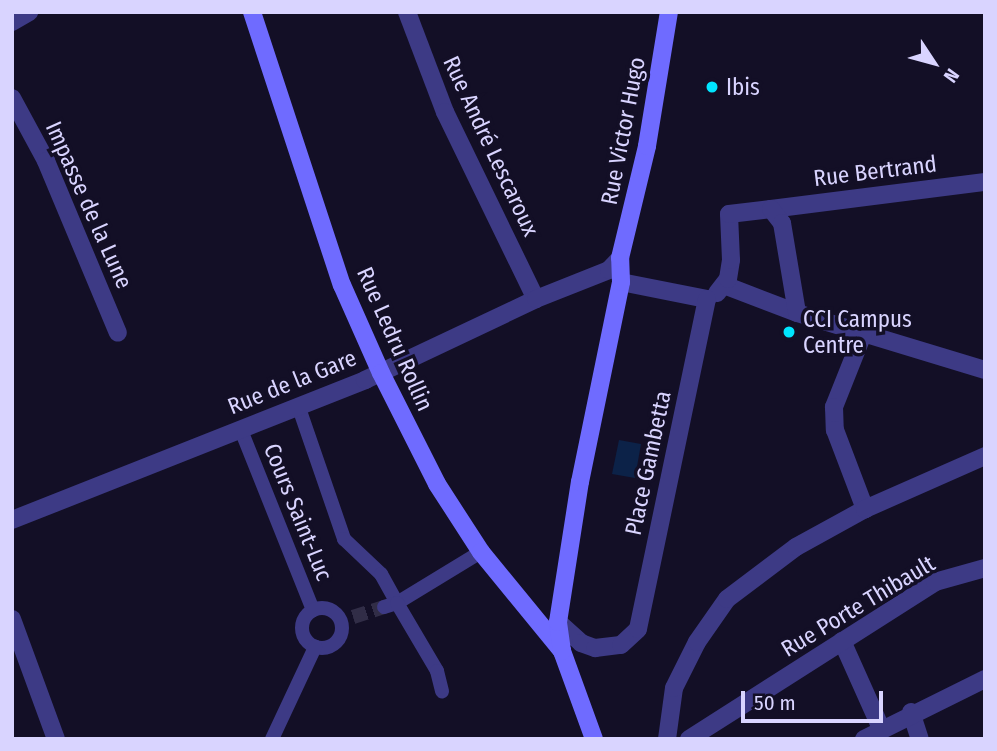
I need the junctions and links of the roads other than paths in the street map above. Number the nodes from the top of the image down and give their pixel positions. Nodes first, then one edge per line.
1 (29, 12) edge
2 (252, 12) edge
3 (407, 12) edge
4 (669, 12) edge
5 (12, 22) edge
6 (12, 98) edge
7 (985, 182) edge
8 (771, 209) junction
9 (620, 258) junction
10 (731, 260) junction
11 (621, 282) junction
12 (724, 285) junction
13 (744, 293) junction
14 (537, 299) junction
15 (707, 299) junction
16 (797, 313) junction
17 (118, 333) dead end
18 (863, 334) junction
19 (985, 370) edge
20 (381, 373) junction
21 (299, 408) junction
22 (241, 430) junction
23 (985, 456) edge
24 (865, 509) junction
25 (12, 520) edge
26 (481, 552) junction
27 (985, 568) edge
28 (391, 605) junction
29 (313, 610) junction
30 (12, 620) edge
31 (558, 622) junction
32 (842, 642) junction
33 (315, 647) junction
34 (562, 651) junction
35 (985, 679) edge
36 (442, 691) dead end
37 (911, 712) junction
38 (881, 728) junction
39 (589, 734) edge
40 (56, 739) edge
41 (272, 739) edge
42 (667, 739) edge
43 (688, 739) edge
44 (864, 739) edge
45 (920, 739) edge

1 - 5 street
2 - 20 main road, Rue Ledru Rollin
3 - 14 street, Rue André Lescaroux
4 - 9 main road, Rue Victor Hugo
6 - 17 street, Impasse de la Lune
7 - 8 street, Rue Bertrand
8 - 10 street, Rue Bertrand
8 - 16 street
9 - 11 main road
9 - 14 street, Rue de la Gare
10 - 12 street
10 - 13 street
11 - 15 street
11 - 31 main road
12 - 13 street
12 - 15 street
13 - 16 street
14 - 20 street, Rue de la Gare
15 - 31 street, Place Gambetta
16 - 18 street
18 - 19 street
18 - 24 street
20 - 21 street, Rue de la Gare
20 - 26 main road, Rue Ledru Rollin
21 - 22 street, Rue de la Gare
21 - 28 street
22 - 25 street, Rue de la Gare
22 - 29 street, Cours Saint-Luc
23 - 24 street
24 - 42 street
26 - 28 street
26 - 34 main road, Rue Ledru Rollin
27 - 32 street, Rue Porte Thibault
28 - 36 street
29 - 33 street, Cours Saint-Luc
29 - 33 street, Cours Saint-Luc
30 - 40 street
31 - 34 main road
32 - 38 street
32 - 43 street, Rue Porte Thibault
33 - 41 street
34 - 39 main road
35 - 37 street
37 - 38 street
37 - 45 street
38 - 44 street

